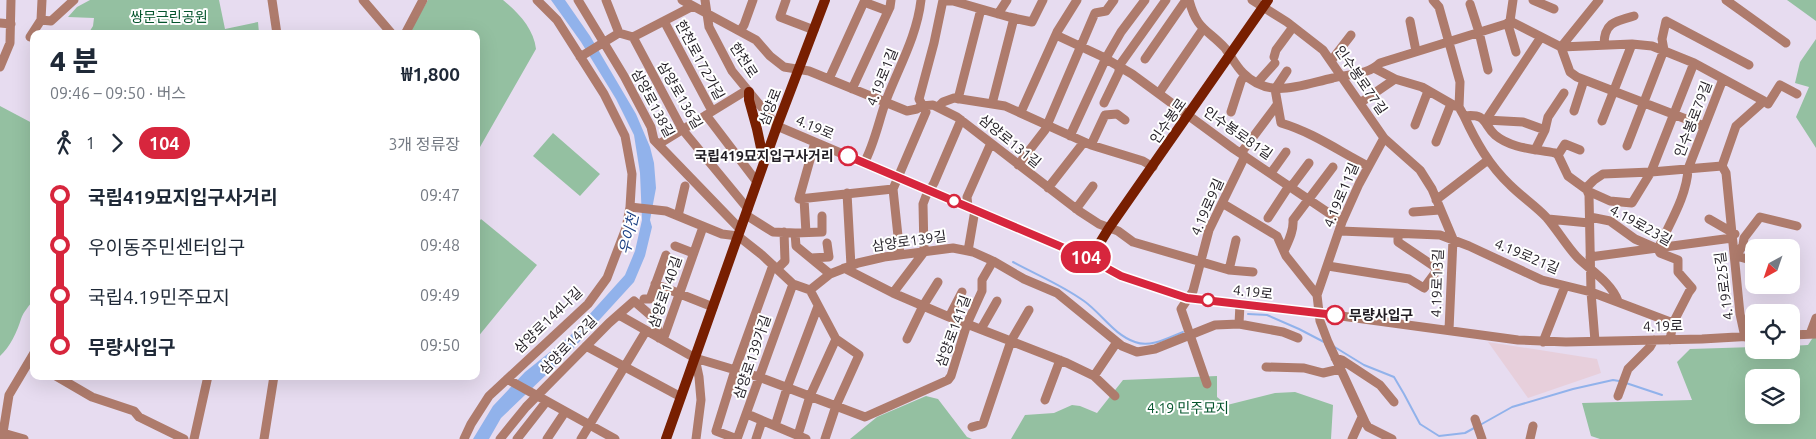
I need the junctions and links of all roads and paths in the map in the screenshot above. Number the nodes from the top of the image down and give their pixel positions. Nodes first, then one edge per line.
1 (11, 0) edge
2 (38, 0) edge
3 (42, 0) edge
4 (74, 0) edge
5 (272, 0) edge
6 (363, 0) edge
7 (423, 0) edge
8 (537, 0) edge
9 (578, 0) edge
10 (606, 0) edge
11 (682, 0) edge
12 (705, 0) edge
13 (753, 0) edge
14 (786, 0) edge
15 (825, 0) edge
16 (891, 0) edge
17 (922, 0) edge
18 (1007, 0) edge
19 (1043, 0) edge
20 (1077, 0) edge
21 (1114, 0) edge
22 (1145, 0) edge
23 (1187, 0) edge
24 (1252, 0) edge
25 (1433, 0) edge
26 (1513, 0) edge
27 (1533, 0) edge
28 (1599, 0) edge
29 (1726, 0) edge
30 (943, 1) edge
31 (966, 2) edge
32 (1162, 2) edge
33 (1266, 3) edge
34 (1470, 4) dead end
35 (693, 6) junction
36 (981, 9) junction
37 (1554, 9) dead end
38 (888, 11) junction
39 (707, 13) junction
40 (998, 14) junction
41 (42, 16) junction
42 (1634, 16) dead end
43 (1014, 18) junction
44 (664, 21) junction
45 (1410, 21) dead end
46 (1510, 21) junction
47 (0, 23) edge
48 (11, 24) junction
49 (1293, 26) junction
50 (1203, 29) junction
51 (34, 30) edge
52 (276, 30) edge
53 (389, 30) edge
54 (407, 30) edge
55 (814, 30) junction
56 (740, 31) junction
57 (1479, 32) junction
58 (619, 33) junction
59 (1056, 35) junction
60 (1351, 35) dead end
61 (633, 37) junction
62 (1541, 37) junction
63 (1450, 41) junction
64 (604, 43) junction
65 (1786, 43) dead end
66 (1632, 44) junction
67 (1604, 45) junction
68 (1081, 46) junction
69 (1561, 47) junction
70 (1664, 50) junction
71 (1416, 52) junction
72 (1516, 52) dead end
73 (3, 54) edge
74 (1230, 55) junction
75 (580, 57) junction
76 (1106, 58) junction
77 (1145, 59) dead end
78 (1332, 61) junction
79 (1694, 63) junction
80 (1749, 65) dead end
81 (1119, 66) junction
82 (0, 67) edge
83 (1374, 68) junction
84 (799, 70) junction
85 (1488, 70) dead end
86 (1287, 71) dead end
87 (1245, 75) junction
88 (1343, 76) junction
89 (829, 79) junction
90 (1723, 79) junction
91 (1395, 80) junction
92 (1584, 80) junction
93 (1257, 84) junction
94 (852, 89) junction
95 (1275, 89) junction
96 (748, 91) junction
97 (1428, 91) junction
98 (1614, 92) junction
99 (1564, 93) dead end
100 (1159, 94) junction
101 (1797, 94) dead end
102 (958, 98) junction
103 (1764, 101) junction
104 (1643, 102) junction
105 (885, 103) junction
106 (1104, 103) dead end
107 (1360, 103) junction
108 (992, 104) junction
109 (1277, 105) junction
110 (1455, 105) junction
111 (922, 106) junction
112 (938, 108) junction
113 (1574, 111) dead end
114 (1021, 112) junction
115 (1231, 112) dead end
116 (709, 113) junction
117 (1675, 114) junction
118 (1189, 116) junction
119 (1464, 116) junction
120 (961, 120) junction
121 (1125, 120) dead end
122 (1486, 120) junction
123 (1602, 121) dead end
124 (1046, 125) junction
125 (1415, 125) dead end
126 (777, 126) junction
127 (1704, 126) junction
128 (682, 129) junction
129 (1545, 130) junction
130 (1070, 136) junction
131 (1384, 138) junction
132 (815, 142) junction
133 (1436, 142) dead end
134 (991, 143) junction
135 (1087, 143) junction
136 (658, 144) junction
137 (1628, 146) dead end
138 (1536, 150) junction
139 (1580, 150) dead end
140 (1286, 152) dead end
141 (1243, 154) junction
142 (1558, 155) junction
143 (1488, 160) junction
144 (764, 163) junction
145 (864, 163) junction
146 (1309, 163) dead end
147 (1018, 165) junction
148 (1368, 166) junction
149 (1722, 166) junction
150 (1153, 167) junction
151 (1333, 167) dead end
152 (1688, 168) junction
153 (1651, 172) junction
154 (1271, 173) junction
155 (898, 177) junction
156 (757, 182) junction
157 (685, 186) dead end
158 (1093, 186) dead end
159 (1290, 187) junction
160 (1048, 188) junction
161 (1586, 188) junction
162 (893, 189) junction
163 (930, 191) junction
164 (847, 194) junction
165 (804, 198) junction
166 (1308, 199) junction
167 (1436, 200) junction
168 (1222, 203) junction
169 (630, 207) junction
170 (972, 209) junction
171 (1076, 209) junction
172 (1440, 210) junction
173 (747, 212) junction
174 (1413, 212) dead end
175 (678, 216) junction
176 (822, 216) dead end
177 (1268, 218) dead end
178 (1548, 219) junction
179 (1709, 219) dead end
180 (1589, 220) junction
181 (1797, 226) dead end
182 (703, 227) junction
183 (1341, 227) junction
184 (1109, 228) junction
185 (739, 232) junction
186 (784, 232) junction
187 (806, 232) junction
188 (795, 233) junction
189 (1398, 234) junction
190 (1732, 235) junction
191 (1744, 238) junction
192 (1453, 239) junction
193 (1236, 240) dead end
194 (827, 243) dead end
195 (675, 246) dead end
196 (1658, 249) junction
197 (968, 251) junction
198 (1284, 251) junction
199 (924, 252) junction
200 (694, 253) junction
201 (666, 255) dead end
202 (900, 255) junction
203 (1590, 257) junction
204 (810, 258) junction
205 (1735, 258) junction
206 (1745, 258) edge
207 (1090, 259) junction
208 (993, 261) junction
209 (1200, 262) junction
210 (1328, 266) junction
211 (775, 267) junction
212 (848, 267) junction
213 (1590, 268) junction
214 (1229, 270) junction
215 (1252, 272) dead end
216 (830, 274) junction
217 (938, 282) dead end
218 (655, 284) junction
219 (793, 284) junction
220 (1564, 286) junction
221 (810, 290) junction
222 (962, 292) dead end
223 (1591, 292) junction
224 (679, 293) junction
225 (893, 293) junction
226 (1317, 296) junction
227 (1189, 298) junction
228 (639, 300) junction
229 (997, 301) dead end
230 (1618, 301) junction
231 (1240, 304) junction
232 (818, 306) junction
233 (924, 306) junction
234 (713, 307) junction
235 (1029, 310) dead end
236 (1319, 313) junction
237 (619, 315) junction
238 (949, 317) junction
239 (1816, 318) edge
240 (1673, 323) junction
241 (967, 324) junction
242 (1239, 324) junction
243 (1745, 326) edge
244 (981, 330) junction
245 (1449, 330) junction
246 (646, 331) junction
247 (1813, 334) edge
248 (1190, 335) junction
249 (1800, 335) edge
250 (1745, 336) edge
251 (1298, 338) dead end
252 (661, 339) junction
253 (836, 339) junction
254 (907, 340) dead end
255 (1654, 340) junction
256 (1670, 340) junction
257 (1011, 341) junction
258 (1117, 342) junction
259 (1543, 342) junction
260 (1595, 342) junction
261 (586, 346) junction
262 (695, 358) junction
263 (1335, 358) junction
264 (1060, 360) junction
265 (30, 361) edge
266 (624, 367) junction
267 (1266, 367) dead end
268 (1340, 369) junction
269 (735, 370) junction
270 (1094, 376) junction
271 (759, 377) junction
272 (507, 379) junction
273 (63, 380) edge
274 (207, 380) edge
275 (273, 380) edge
276 (1207, 384) dead end
277 (787, 388) junction
278 (537, 396) junction
279 (681, 396) junction
280 (810, 396) junction
281 (1115, 396) dead end
282 (1618, 396) dead end
283 (1045, 400) dead end
284 (546, 402) junction
285 (1394, 402) dead end
286 (836, 406) junction
287 (564, 412) junction
288 (746, 414) junction
289 (1362, 417) junction
290 (1475, 419) dead end
291 (762, 421) junction
292 (590, 426) junction
293 (775, 426) junction
294 (1533, 426) dead end
295 (972, 427) dead end
296 (1373, 435) edge
297 (2, 436) edge
298 (802, 437) edge
299 (24, 439) edge
300 (184, 439) edge
301 (194, 439) edge
302 (264, 439) edge
303 (464, 439) edge
304 (500, 439) edge
305 (517, 439) edge
306 (547, 439) edge
307 (581, 439) edge
308 (614, 439) edge
309 (666, 439) edge
310 (696, 439) edge
311 (737, 439) edge
312 (756, 439) edge
313 (825, 439) edge
314 (1352, 439) edge
315 (1392, 439) edge
316 (1482, 439) edge
317 (1530, 439) edge

1 - 48 street
2 - 41 street
3 - 41 street
4 - 41 street
5 - 52 street
6 - 53 street
7 - 54 street
8 - 75 street, 삼양로144나길
9 - 64 street, 삼양로138길
10 - 58 street
11 - 35 street
12 - 39 street, 한천로
13 - 56 street
14 - 55 street
15 - 55 main road, 삼양로
16 - 38 street
17 - 105 street, 4.19로1길
18 - 40 street
19 - 43 street
20 - 59 street
21 - 68 street
22 - 76 street
23 - 50 street
23 - 77 street
24 - 33 street, 인수봉로77길
25 - 63 street
26 - 46 street
27 - 37 street
28 - 69 street
29 - 65 street
30 - 31 street
30 - 111 street
31 - 36 street
32 - 81 street
33 - 49 street, 인수봉로77길
33 - 74 main road, 인수봉로
34 - 57 street
35 - 39 street
35 - 44 street
36 - 40 street
36 - 102 street
38 - 89 street
38 - 94 street
39 - 56 street
39 - 96 street, 한천로
40 - 43 street
41 - 51 street
42 - 67 street
43 - 108 street
44 - 61 street
44 - 116 street, 한천로172가길
45 - 71 street
46 - 57 street
46 - 62 street, 인수봉로79길
46 - 72 street
47 - 48 street
48 - 73 street
49 - 78 street, 인수봉로77길
49 - 93 street
50 - 74 street
50 - 100 street
55 - 84 main road, 삼양로
56 - 84 street
57 - 63 street
57 - 85 street
58 - 61 street
58 - 64 street
59 - 68 street, 인수봉로81길
59 - 114 street
60 - 78 street
61 - 128 street, 삼양로136길
62 - 69 street, 인수봉로79길
62 - 122 street
63 - 71 street
63 - 110 street
64 - 75 street
64 - 136 street, 삼양로138길
66 - 67 street, 인수봉로79길
66 - 70 street, 인수봉로79길
66 - 98 street
67 - 69 street, 인수봉로79길
68 - 76 street, 인수봉로81길
68 - 124 street
69 - 92 street
70 - 79 street, 인수봉로79길
70 - 80 street
70 - 104 street
71 - 83 street
73 - 82 street
74 - 87 street
74 - 118 main road, 인수봉로
75 - 169 street, 삼양로144나길
76 - 81 street, 인수봉로81길
76 - 130 street
78 - 88 street, 인수봉로77길
79 - 90 street, 인수봉로79길
79 - 117 street, 인수봉로79길
81 - 100 street, 인수봉로81길
81 - 106 street
83 - 88 street
83 - 91 street
84 - 89 street, 삼양로131길
84 - 126 main road, 삼양로
86 - 95 street
87 - 93 street
87 - 115 street
88 - 95 street
88 - 107 street, 인수봉로77길
89 - 94 street, 삼양로131길
90 - 103 street, 인수봉로79길
90 - 127 street, 인수봉로79길
91 - 97 street
91 - 107 street
92 - 98 street
92 - 113 street
93 - 95 street
94 - 105 street, 삼양로131길
95 - 109 street
96 - 116 street
96 - 126 street, 한천로
96 - 144 main road
97 - 110 street
97 - 125 street
98 - 104 street
98 - 123 street
99 - 129 street
100 - 118 street, 인수봉로81길
101 - 103 street
102 - 108 street
102 - 112 street
103 - 149 street
104 - 117 street
104 - 137 street
105 - 111 street, 삼양로131길
105 - 145 street, 4.19로1길
107 - 131 street, 인수봉로77길
108 - 114 street
109 - 141 street
109 - 148 street
110 - 119 street
110 - 133 street
111 - 112 street, 삼양로131길
111 - 155 street
112 - 120 street, 삼양로131길
114 - 124 street
116 - 128 street
116 - 156 street
117 - 127 street
117 - 153 street, 인수봉로79길
118 - 141 street, 인수봉로81길
118 - 150 main road, 인수봉로
119 - 122 street
119 - 143 street
120 - 134 street, 삼양로131길
120 - 163 street
121 - 135 street
122 - 129 street
122 - 138 street
124 - 130 street
124 - 147 street
126 - 132 street, 4.19로
126 - 144 main road, 삼양로
127 - 152 street, 인수봉로79길
128 - 136 street
128 - 173 street, 삼양로136길
129 - 138 street
130 - 135 street
131 - 148 street, 4.19로11길
131 - 167 street, 4.19로13길
132 - 145 street, 4.19로
132 - 165 street
134 - 147 street, 삼양로131길
134 - 170 street
135 - 150 street
135 - 160 street
136 - 185 street, 삼양로138길
138 - 142 street
139 - 142 street
140 - 154 street, 인수봉로81길
141 - 154 street, 인수봉로81길
141 - 168 street, 4.19로9길
142 - 161 street
143 - 167 street
143 - 178 street
144 - 156 main road, 삼양로
145 - 155 street, 4.19로
146 - 159 street
147 - 160 street, 삼양로131길
148 - 183 street, 4.19로11길
149 - 152 street
149 - 190 street, 4.19로25길
150 - 184 main road, 인수봉로
151 - 166 street
152 - 153 street
152 - 196 street, 인수봉로79길
153 - 161 street
153 - 161 street, 인수봉로79길
154 - 159 street, 인수봉로81길
155 - 162 street
155 - 163 street, 4.19로
156 - 173 main road, 삼양로
157 - 175 street
158 - 171 street
159 - 166 street, 인수봉로81길
159 - 177 street
160 - 171 street, 삼양로131길
161 - 180 street
162 - 164 street
162 - 202 street
163 - 170 street, 4.19로
163 - 199 street
164 - 165 street
164 - 212 street
165 - 187 street
166 - 183 street, 인수봉로81길
166 - 198 street
167 - 172 street, 4.19로13길
168 - 198 street
168 - 209 street, 4.19로9길
169 - 175 street
169 - 272 street, 삼양로144나길
170 - 197 street
170 - 207 street, 4.19로
171 - 184 street, 삼양로131길
172 - 174 street
172 - 192 street, 4.19로13길
173 - 185 main road, 삼양로
173 - 186 street
175 - 182 street
176 - 187 street
178 - 180 street, 4.19로23길
178 - 213 street
179 - 190 street, 4.19로25길
180 - 196 street, 4.19로23길
180 - 203 street
181 - 191 street
182 - 185 street
182 - 200 street, 삼양로140길
183 - 189 street, 4.19로21길
183 - 210 street, 4.19로11길
184 - 207 main road, 인수봉로
184 - 209 street, 삼양로131길
185 - 211 street
185 - 234 main road, 삼양로
186 - 188 street
186 - 211 street
187 - 188 street
188 - 204 street
189 - 192 street, 4.19로21길
189 - 210 street
190 - 191 street
190 - 196 street
190 - 205 street, 4.19로25길
191 - 205 street
192 - 220 street, 4.19로21길
192 - 245 street, 4.19로13길
193 - 214 street
194 - 204 street
195 - 200 street, 삼양로140길
196 - 203 street
196 - 240 street, 4.19로23길
197 - 199 street, 삼양로139길
197 - 208 street, 삼양로139길
198 - 226 street
199 - 202 street, 삼양로139길
199 - 225 street
200 - 224 street, 삼양로140길
201 - 218 street
202 - 212 street, 삼양로139길
203 - 213 street
204 - 216 street
205 - 206 street
205 - 243 street, 4.19로25길
207 - 227 street, 4.19로
208 - 241 street, 삼양로141길
208 - 258 street, 삼양로139길
209 - 214 street, 삼양로131길
209 - 227 street, 4.19로9길
210 - 226 street, 4.19로11길
211 - 219 street
211 - 269 street
212 - 216 street, 삼양로139길
212 - 225 street
213 - 223 street
213 - 230 street
214 - 215 street, 삼양로131길
216 - 221 street, 삼양로139길
217 - 233 street
218 - 224 street
218 - 228 street
219 - 221 street
219 - 271 street, 삼양로139가길
220 - 223 street, 4.19로21길
220 - 259 street
221 - 232 street
222 - 238 street
223 - 230 street, 4.19로21길
223 - 260 street
224 - 234 street
224 - 252 street, 삼양로140길
225 - 233 street
226 - 236 street, 4.19로11길
227 - 231 street, 4.19로
227 - 248 street, 4.19로9길
228 - 237 street, 삼양로142길
228 - 252 street
229 - 244 street
230 - 240 street, 4.19로21길
231 - 236 street, 4.19로
231 - 242 street
232 - 253 street
232 - 277 street
233 - 238 street
233 - 254 street
234 - 262 main road, 삼양로
235 - 257 street
236 - 245 street, 4.19로
236 - 263 street, 4.19로11길
237 - 246 street
237 - 261 street, 삼양로142길
238 - 241 street
239 - 247 street
240 - 256 street, 4.19로23길
241 - 244 street
241 - 286 street, 삼양로141길
242 - 248 street, 삼양로139길
242 - 251 street, 삼양로139길
244 - 257 street
245 - 259 street, 4.19로
246 - 252 street
246 - 266 street
247 - 249 street
248 - 258 street, 삼양로139길
248 - 276 street
250 - 256 street, 4.19로
252 - 262 street
253 - 280 street
253 - 286 street
255 - 256 street, 4.19로
255 - 260 street, 4.19로
255 - 282 street
257 - 264 street
257 - 295 street
258 - 270 street
259 - 260 street, 4.19로
261 - 266 street
261 - 278 street, 삼양로142길
262 - 269 street, 삼양로141길
262 - 279 main road, 삼양로
262 - 310 street, 삼양로
263 - 268 street, 4.19로11길
263 - 285 street
264 - 270 street
264 - 283 street
265 - 297 street
266 - 279 street
266 - 292 street
267 - 268 street
268 - 289 street, 4.19로11길
269 - 271 street, 삼양로141길
269 - 311 street
270 - 281 street
271 - 277 street, 삼양로141길
271 - 288 street, 삼양로139가길
272 - 278 street
272 - 303 street, 삼양로144나길
273 - 300 street
274 - 301 street
275 - 302 street
277 - 280 street, 삼양로141길
277 - 293 street
278 - 284 street
278 - 304 street, 삼양로142길
279 - 309 main road, 삼양로
280 - 286 street, 삼양로141길
280 - 298 street
284 - 287 street
284 - 305 street
286 - 313 street
287 - 292 street
287 - 306 street
288 - 291 street
288 - 311 street, 삼양로139가길
289 - 296 street, 4.19로11길
289 - 314 street
290 - 316 street
291 - 293 street
291 - 312 street
292 - 307 street
292 - 308 street
293 - 298 street
294 - 317 street
296 - 315 street
297 - 299 street

